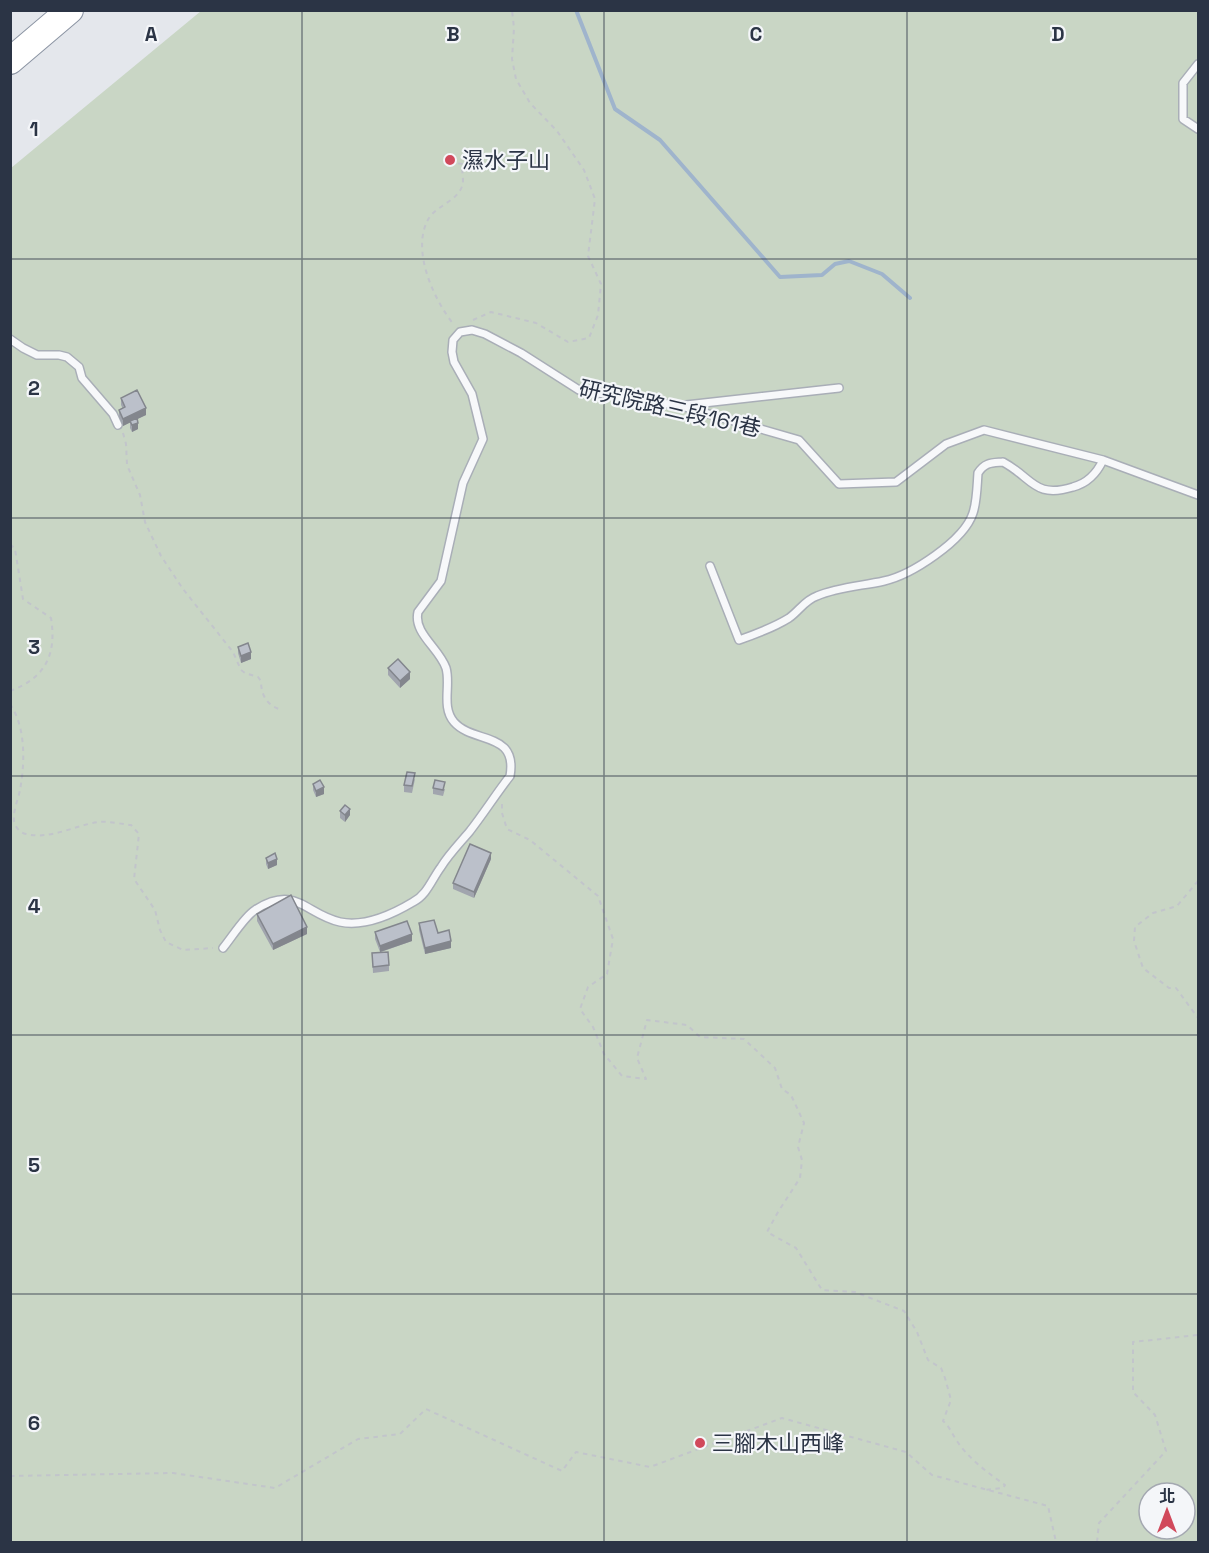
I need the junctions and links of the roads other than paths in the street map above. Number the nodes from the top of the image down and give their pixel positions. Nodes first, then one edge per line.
1 (70, 10) edge
2 (10, 61) edge
3 (1198, 64) edge
4 (1198, 129) edge
5 (10, 339) edge
6 (839, 388) dead end
7 (681, 406) junction
8 (118, 425) road end
9 (1103, 460) junction
10 (1198, 495) edge
11 (710, 566) dead end
12 (223, 948) road end

1 - 2 highway
3 - 4 lane
5 - 8 lane
6 - 7 lane
7 - 9 lane, 研究院路三段161巷
7 - 12 lane, 研究院路三段161巷
9 - 10 lane, 研究院路三段161巷
9 - 11 lane

